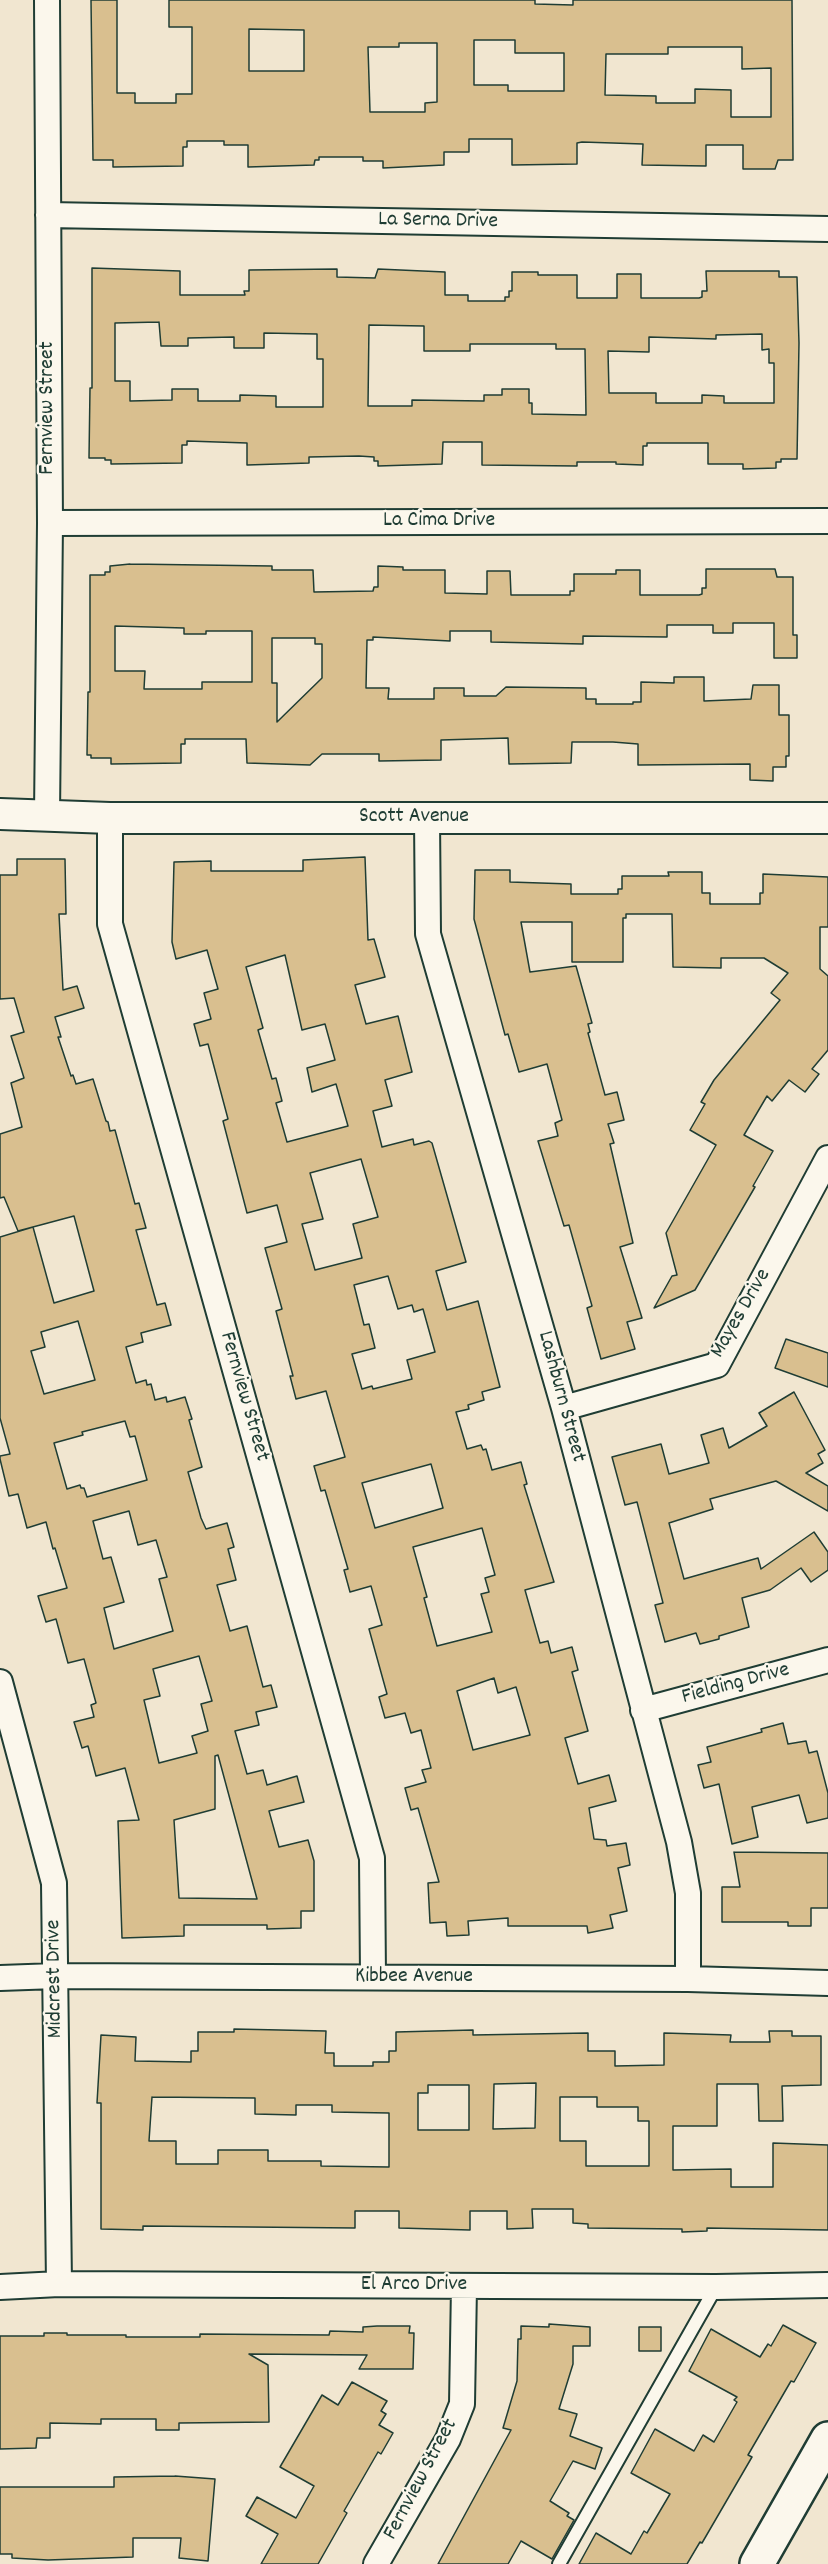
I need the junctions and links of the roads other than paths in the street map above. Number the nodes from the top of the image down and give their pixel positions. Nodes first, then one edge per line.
1 (47, 0) edge
2 (48, 215) junction
3 (828, 229) edge
4 (828, 521) edge
5 (50, 523) junction
6 (0, 814) edge
7 (47, 815) junction
8 (110, 818) junction
9 (427, 818) junction
10 (828, 818) edge
11 (828, 1158) edge
12 (564, 1408) junction
13 (828, 1660) edge
14 (0, 1682) edge
15 (643, 1710) junction
16 (56, 1976) junction
17 (373, 1977) junction
18 (0, 1978) edge
19 (688, 1979) junction
20 (828, 1983) edge
21 (59, 2284) junction
22 (828, 2285) edge
23 (464, 2286) junction
24 (0, 2287) edge
25 (716, 2287) junction
26 (828, 2439) edge
27 (376, 2564) edge
28 (559, 2564) edge
29 (757, 2564) edge

1 - 2 street, Fernview Street
2 - 3 street, La Serna Drive
2 - 5 street, Fernview Street
4 - 5 street, La Cima Drive
5 - 7 street, Fernview Street
6 - 7 street, Scott Avenue
7 - 8 street, Scott Avenue
8 - 9 street, Scott Avenue
8 - 17 street, Fernview Street
9 - 10 street, Scott Avenue
9 - 12 street, Lashburn Street
11 - 12 street, Mayes Drive
12 - 15 street, Lashburn Street
13 - 15 street, Fielding Drive
14 - 16 street, Midcrest Drive
15 - 19 street, Lashburn Street
16 - 17 street, Kibbee Avenue
16 - 18 street, Kibbee Avenue
16 - 21 street, Midcrest Drive
17 - 19 street, Kibbee Avenue
19 - 20 street, Kibbee Avenue
21 - 23 street, El Arco Drive
21 - 24 street, El Arco Drive
22 - 25 street, El Arco Drive
23 - 25 street, El Arco Drive
23 - 27 street, Fernview Street
25 - 28 lane
26 - 29 main road

